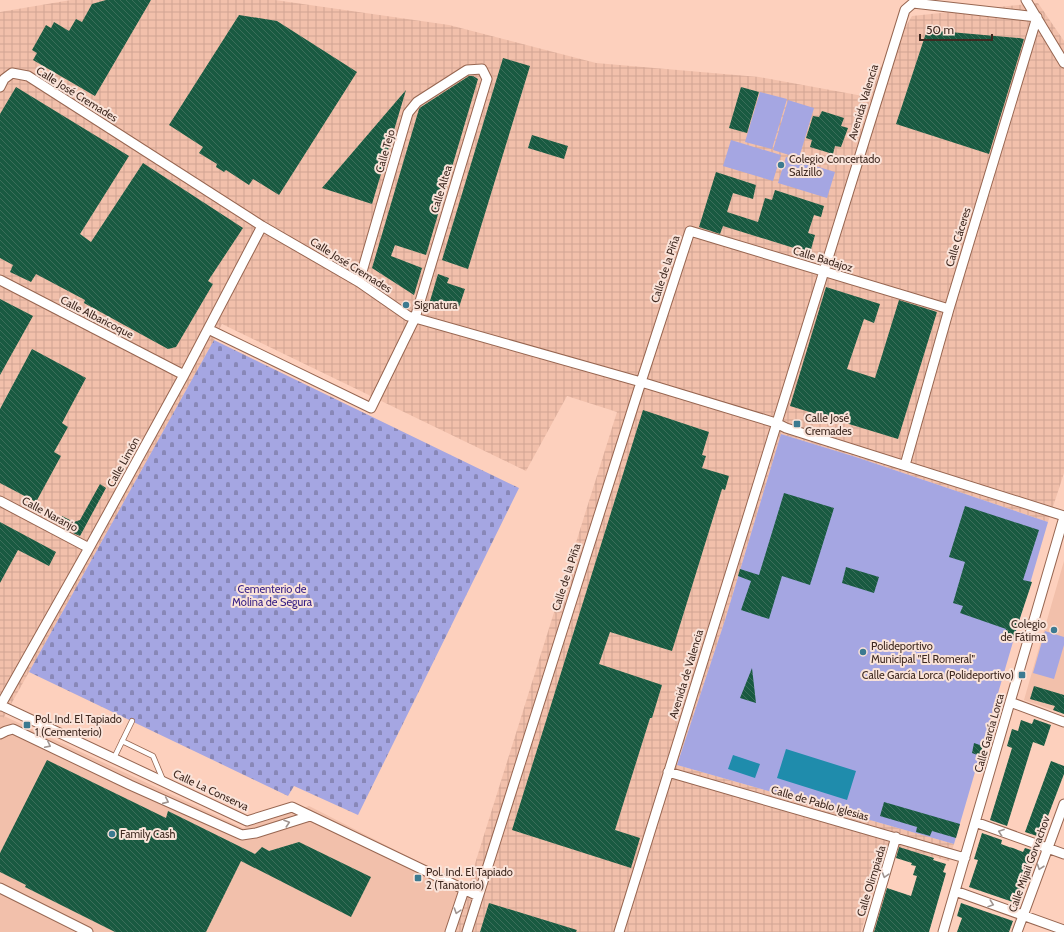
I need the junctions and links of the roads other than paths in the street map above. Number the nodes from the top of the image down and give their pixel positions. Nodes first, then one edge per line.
1 (1026, 0) edge
2 (1037, 17) junction
3 (1064, 63) edge
4 (482, 69) joint
5 (2, 83) edge
6 (262, 226) junction
7 (690, 231) joint
8 (823, 271) junction
9 (0, 280) edge
10 (359, 282) junction
11 (949, 309) junction
12 (415, 318) junction
13 (208, 329) junction
14 (184, 375) junction
15 (641, 382) junction
16 (776, 423) junction
17 (905, 465) junction
18 (0, 501) edge
19 (1064, 517) edge
20 (89, 548) junction
21 (1010, 702) junction
22 (0, 705) edge
23 (132, 721) dead end
24 (1064, 722) edge
25 (0, 734) edge
26 (122, 741) junction
27 (114, 758) junction
28 (668, 772) junction
29 (163, 780) junction
30 (1064, 804) edge
31 (310, 816) junction
32 (975, 822) junction
33 (896, 837) junction
34 (1047, 848) junction
35 (1064, 854) edge
36 (965, 858) junction
37 (0, 888) edge
38 (464, 890) junction
39 (955, 891) junction
40 (478, 896) junction
41 (1023, 915) junction
42 (1064, 930) edge
43 (88, 932) edge
44 (450, 932) edge
45 (467, 932) edge
46 (619, 932) edge
47 (868, 932) edge
48 (943, 932) edge
49 (1017, 932) edge

1 - 2 street
2 - 3 street
2 - 8 street, Avenida Valencia
2 - 11 street, Calle Cáceres
4 - 10 street, Calle Tejo
4 - 12 street, Calle Altea
5 - 6 street, Calle José Cremades
6 - 10 street, Calle José Cremades
6 - 13 street, Calle Limón
7 - 8 street, Calle Badajoz
7 - 15 street, Calle de la Piña
8 - 11 street, Calle Badajoz
8 - 16 street, Avenida Valencia
9 - 14 street, Calle Albaricoque
10 - 12 street, Calle José Cremades
11 - 17 street, Calle Cáceres
12 - 13 street, Calle Altea
12 - 15 street, Calle José Cremades
13 - 14 street, Calle Limón
14 - 20 street, Calle Limón
15 - 16 street, Calle José Cremades
15 - 40 street, Calle de la Piña
16 - 17 street, Calle José Cremades
16 - 28 street, Avenida de Valencia
17 - 19 street, Calle José Cremades
18 - 20 street, Calle Naranjo
19 - 21 street, Calle García Lorca
20 - 22 street, Calle Limón
21 - 24 street
21 - 32 street, Calle García Lorca
22 - 27 street, Calle La Conserva
23 - 26 lane
25 -> 31 street
26 - 27 lane
26 - 29 lane
27 - 29 street, Calle La Conserva
28 - 33 street, Calle de Pablo Iglesias
28 - 46 street, Avenida de Valencia
29 - 31 street, Calle La Conserva
30 - 34 street, Calle Mijail Gorvachov
31 - 38 street, Calle La Conserva
34 -> 32 street
32 - 36 street, Calle García Lorca
33 - 36 street, Calle de Pablo Iglesias
33 -> 47 street, Calle Olimpiada
34 - 35 street
34 -> 41 street, Calle Mijail Gorvachov
36 - 39 street, Calle García Lorca
37 - 43 street
38 - 40 street, Calle La Conserva
38 -> 44 street
39 -> 41 street
39 - 48 street, Calle García Lorca
40 - 45 street, Calle de la Piña
41 - 42 street
41 - 49 street, Calle Mijail Gorvachov

